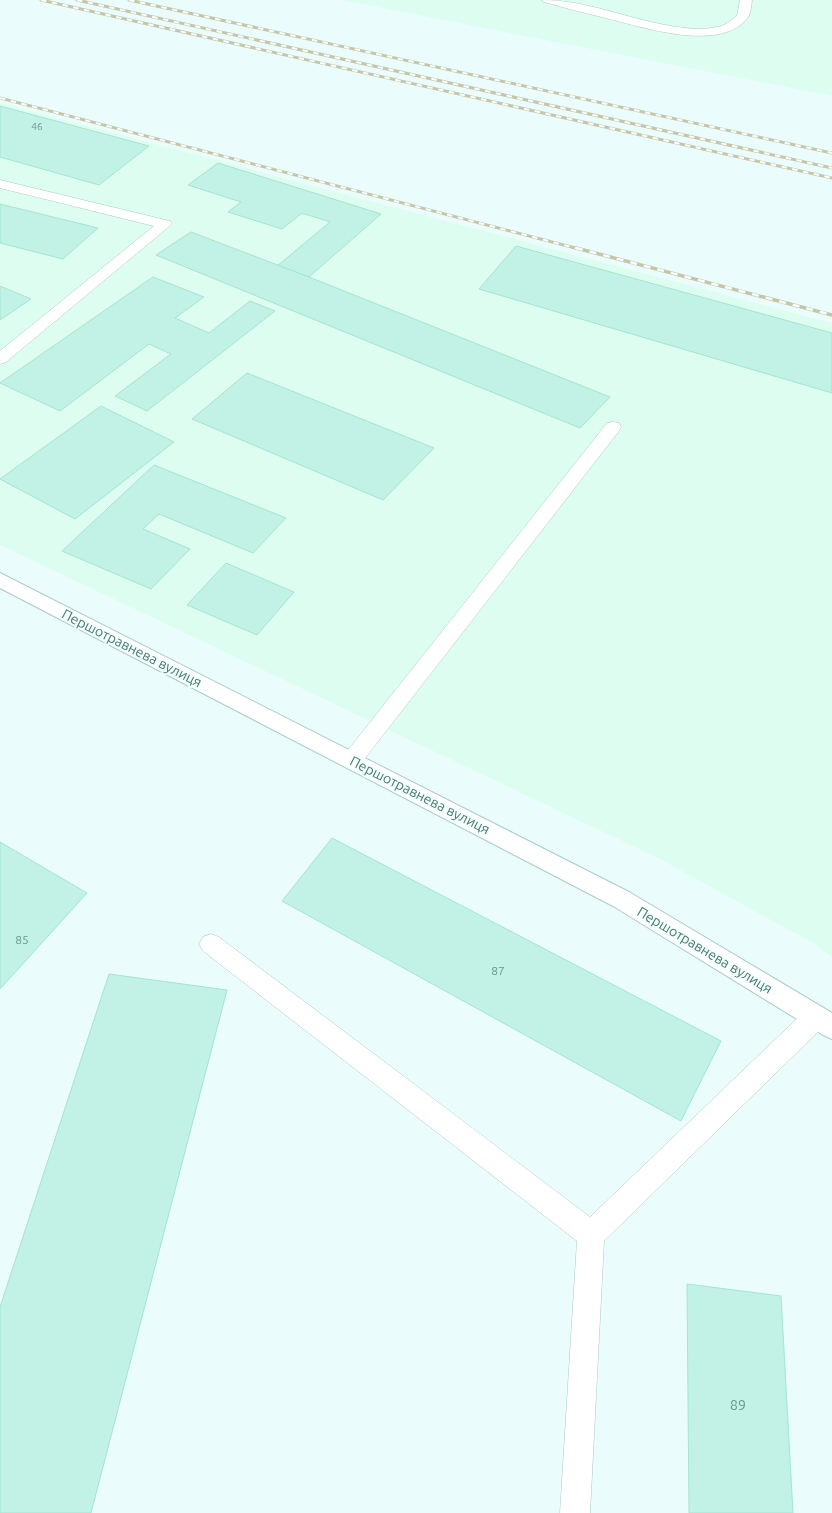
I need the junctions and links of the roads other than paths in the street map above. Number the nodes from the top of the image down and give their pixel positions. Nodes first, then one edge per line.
1 (548, 0) edge
2 (746, 0) edge
3 (0, 184) edge
4 (0, 359) edge
5 (613, 427) dead end
6 (0, 580) edge
7 (352, 760) junction
8 (211, 944) dead end
9 (824, 1022) edge
10 (591, 1235) junction
11 (576, 1513) edge

1 - 2 lane
3 - 4 lane
5 - 7 lane
6 - 7 street, Першотравнева вулиця
7 - 9 street, Першотравнева вулиця
8 - 10 lane
9 - 10 lane
10 - 11 lane

